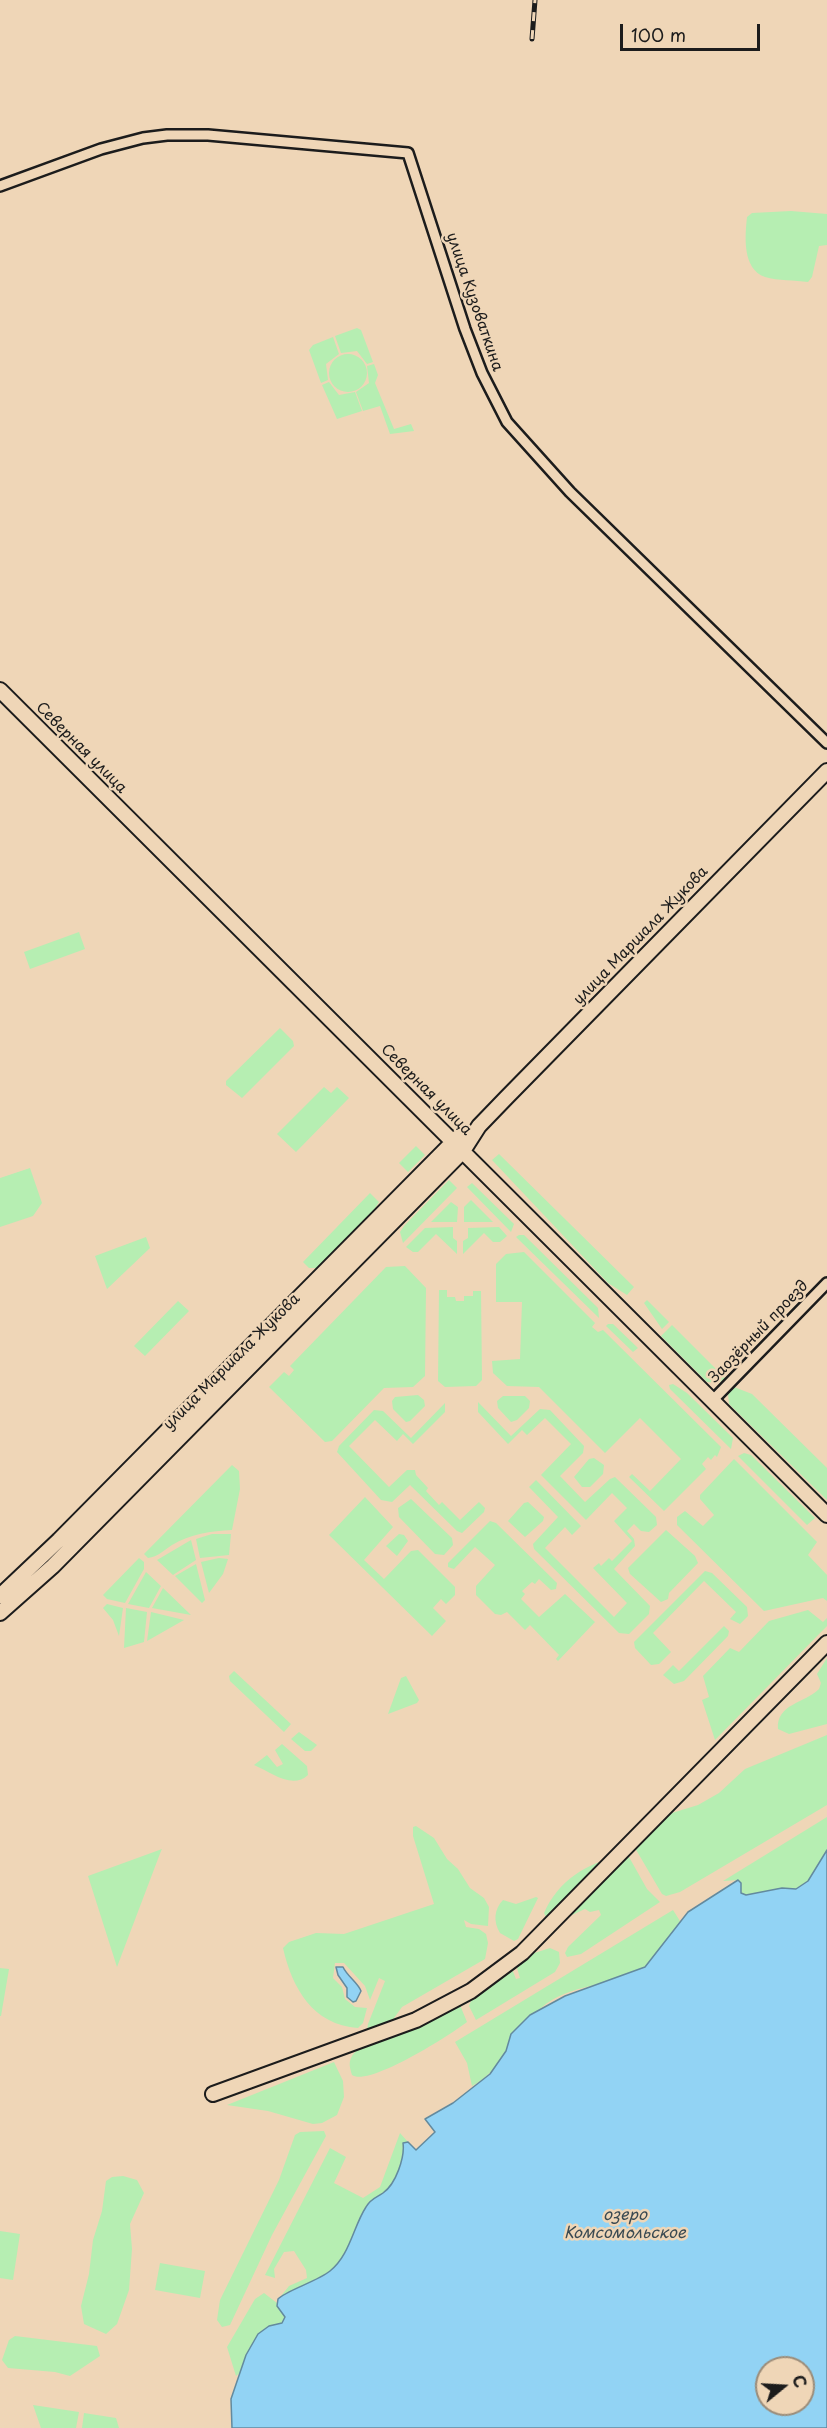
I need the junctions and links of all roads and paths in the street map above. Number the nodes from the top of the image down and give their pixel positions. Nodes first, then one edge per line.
1 (0, 186) edge
2 (0, 690) edge
3 (827, 743) edge
4 (827, 771) edge
5 (479, 1126) junction
6 (452, 1140) junction
7 (463, 1151) junction
8 (394, 1200) junction
9 (405, 1210) junction
10 (827, 1283) edge
11 (712, 1401) junction
12 (827, 1515) edge
13 (0, 1596) edge
14 (0, 1613) edge
15 (827, 1643) edge
16 (213, 2094) dead end

1 - 3 street, улица Кузоваткина
2 - 6 main road, Северная улица
4 - 5 main road, улица Маршала Жукова
5 - 6 main road, улица Маршала Жукова
5 - 7 main road, улица Маршала Жукова
6 - 7 main road, Северная улица
6 - 8 main road, улица Маршала Жукова
7 - 9 main road, улица Маршала Жукова
7 - 11 main road, Северная улица
8 - 9 main road
8 - 13 main road, улица Маршала Жукова
9 - 14 main road, улица Маршала Жукова
10 - 11 street, Заозёрный проезд
11 - 12 main road, Северная улица
15 - 16 main road

